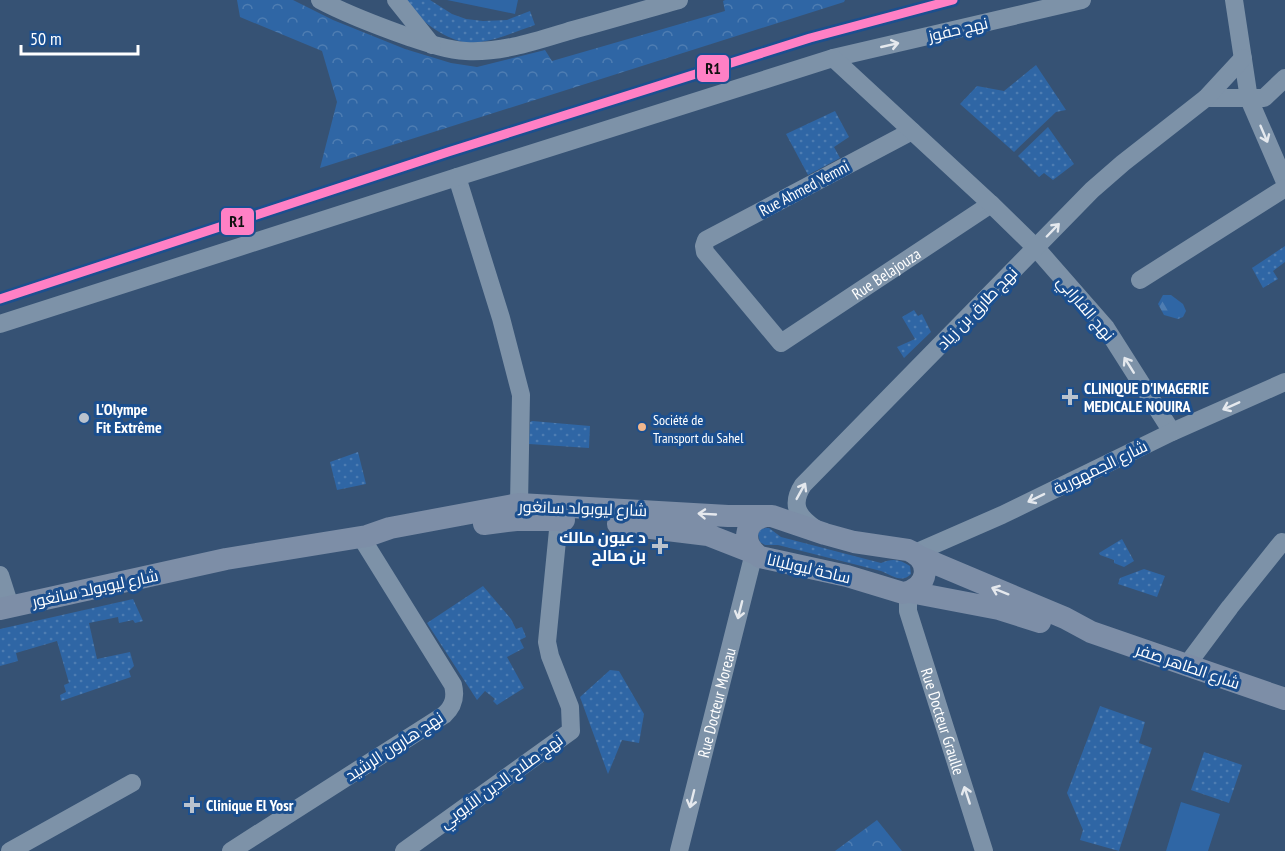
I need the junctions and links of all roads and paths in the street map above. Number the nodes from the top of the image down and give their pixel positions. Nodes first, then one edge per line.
1 (320, 0) edge
2 (396, 0) edge
3 (679, 0) edge
4 (1082, 0) edge
5 (1234, 0) edge
6 (432, 45) junction
7 (833, 58) junction
8 (1243, 58) junction
9 (1285, 78) edge
10 (1206, 98) junction
11 (1250, 99) junction
12 (912, 131) junction
13 (457, 177) junction
14 (1285, 182) edge
15 (1285, 188) edge
16 (991, 204) junction
17 (1035, 248) junction
18 (1140, 280) dead end
19 (0, 324) edge
20 (781, 343) joint
21 (1285, 382) edge
22 (1172, 432) junction
23 (519, 504) junction
24 (766, 516) junction
25 (559, 520) junction
26 (825, 534) junction
27 (364, 537) junction
28 (1282, 542) dead end
29 (754, 553) junction
30 (917, 555) junction
31 (0, 575) edge
32 (910, 592) junction
33 (5, 608) edge
34 (1091, 632) junction
35 (1186, 666) junction
36 (1285, 699) edge
37 (132, 783) dead end
38 (10, 851) edge
39 (231, 851) edge
40 (404, 851) edge
41 (679, 851) edge
42 (984, 851) edge

1 - 6 street
2 - 6 street
3 - 6 street
7 -> 4 street, نهج حفوز
5 - 8 street
7 - 12 street, نهج الفارابي
7 - 13 street, نهج حفوز
8 - 10 street, نهج طارق بن زياد
8 - 11 street
9 - 11 street
10 - 11 street
17 -> 10 street, نهج طارق بن زياد
11 -> 14 street
12 - 16 street, نهج الفارابي
12 - 20 street, Rue Ahmed Yemni
13 - 19 street, نهج حفوز
13 - 23 street
15 - 18 street
16 - 17 street, نهج الفارابي
16 - 20 street, Rue Belajouza
22 -> 17 street, نهج الفارابي
26 -> 17 street, نهج طارق بن زياد
21 -> 22 street, شارع الجمهورية
22 -> 30 street, شارع الجمهورية
24 -> 23 main road, شارع ليوبولد سانغور
23 - 27 main road, شارع ليوبولد سانغور
24 - 26 main road
24 - 29 main road, ساحة ليوبليانا
25 - 27 main road, شارع ليوبولد سانغور
25 - 29 main road, شارع ليوبولد سانغور
25 - 40 street, نهج صلاح الدين الأيوبي
26 - 30 main road
27 - 33 main road, شارع ليوبولد سانغور
27 - 39 street, نهج هارون الرشيد
28 - 35 street
29 - 32 main road, ساحة ليوبليانا
29 -> 41 street, Rue Docteur Moreau
30 - 32 main road
34 -> 30 main road, شارع الطاهر صفر
31 - 33 street
32 - 34 main road, شارع الطاهر صفر
42 -> 32 street, Rue Docteur Graulle
34 - 35 main road, شارع الطاهر صفر
35 - 36 main road, شارع الطاهر صفر
37 - 38 street

